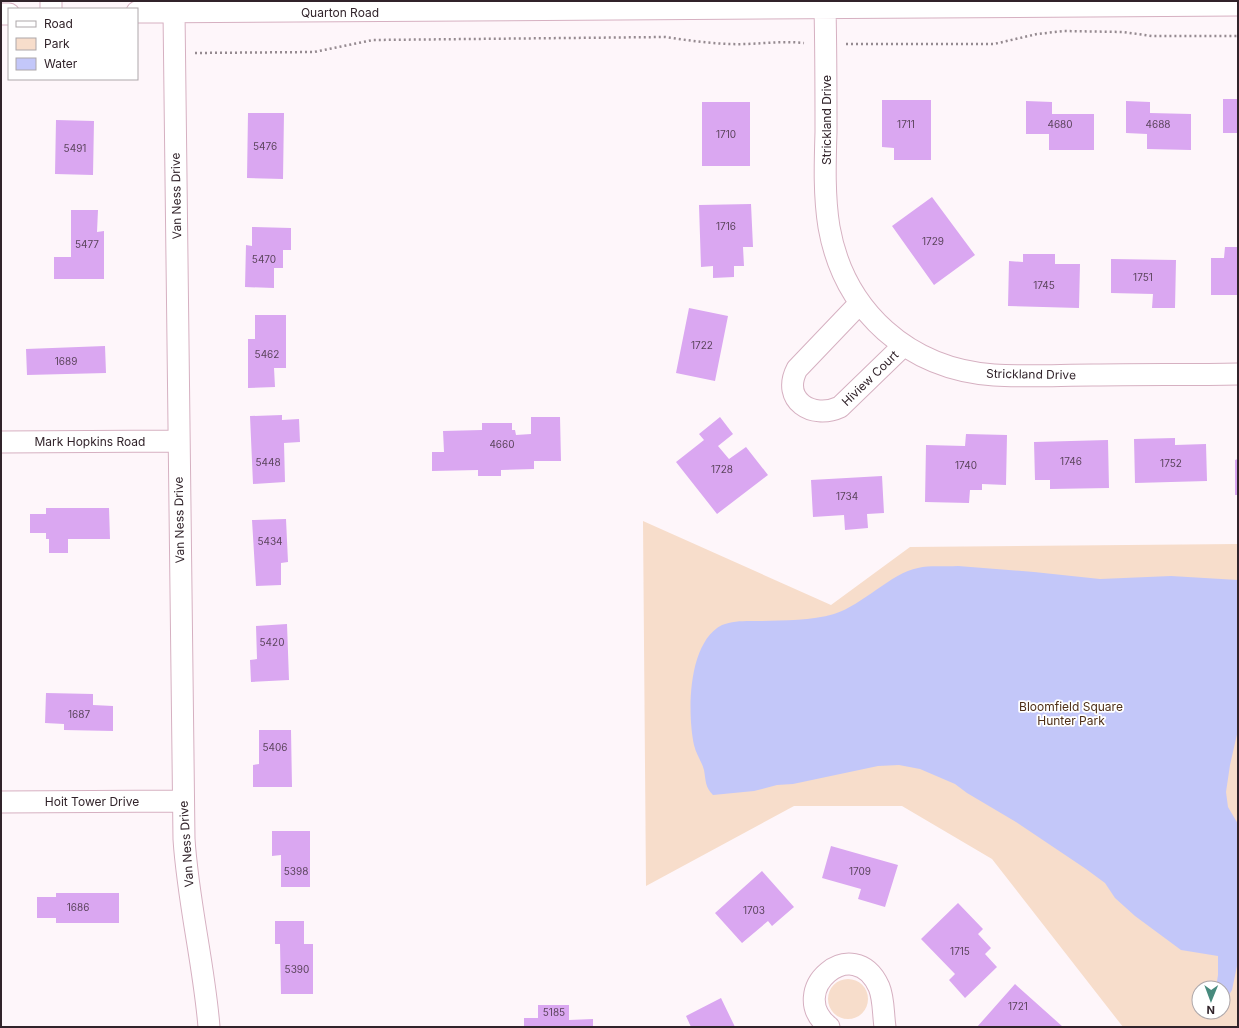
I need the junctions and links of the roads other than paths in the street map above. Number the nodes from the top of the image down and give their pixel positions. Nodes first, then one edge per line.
1 (736, 5) edge
2 (1238, 5) edge
3 (406, 6) edge
4 (825, 8) junction
5 (138, 12) edge
6 (174, 12) junction
7 (860, 303) junction
8 (903, 346) junction
9 (1238, 374) edge
10 (178, 441) junction
11 (1, 442) edge
12 (183, 801) junction
13 (1, 802) edge
14 (208, 1027) edge
15 (829, 1027) edge
16 (885, 1027) edge

1 - 3 street, Quarton Road
1 - 4 street, Quarton Road
2 - 4 street, Quarton Road
3 - 6 street, Quarton Road
4 - 7 street, Strickland Drive
5 - 6 street, Quarton Road
6 - 10 street, Van Ness Drive
7 - 8 street, Strickland Drive
7 - 8 street, Hiview Court
8 - 9 street, Strickland Drive
10 - 11 street, Mark Hopkins Road
10 - 12 street, Van Ness Drive
12 - 13 street, Hoit Tower Drive
12 - 14 street, Van Ness Drive
15 - 16 street

